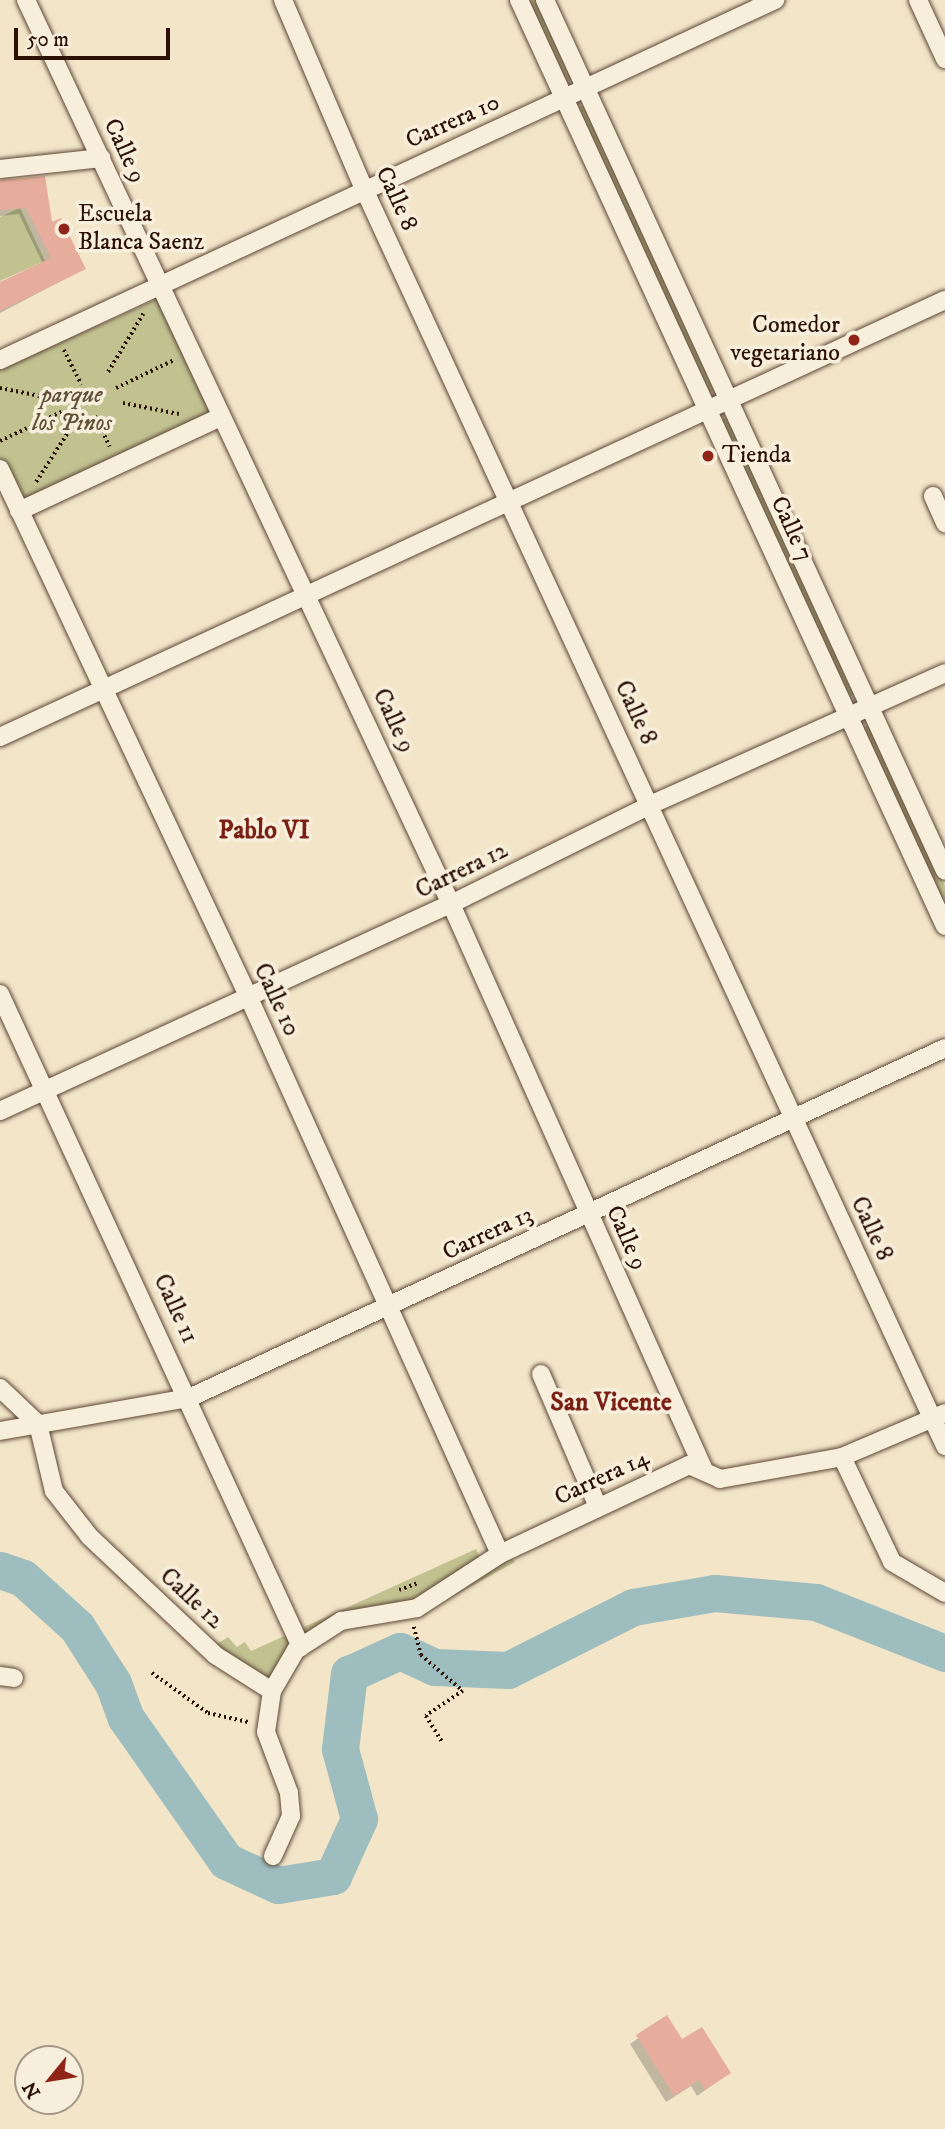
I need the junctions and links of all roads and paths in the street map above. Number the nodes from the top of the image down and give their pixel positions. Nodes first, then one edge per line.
1 (26, 0) edge
2 (283, 0) edge
3 (519, 0) edge
4 (545, 0) edge
5 (775, 0) edge
6 (918, 0) edge
7 (945, 59) edge
8 (586, 89) junction
9 (565, 98) junction
10 (101, 158) junction
11 (0, 169) edge
12 (364, 189) junction
13 (159, 287) junction
14 (945, 300) edge
15 (57, 335) junction
16 (190, 352) junction
17 (0, 360) edge
18 (108, 372) dead end
19 (82, 385) dead end
20 (0, 388) edge
21 (116, 388) dead end
22 (55, 399) dead end
23 (729, 401) junction
24 (123, 403) dead end
25 (710, 411) junction
26 (61, 412) dead end
27 (95, 416) dead end
28 (217, 419) junction
29 (70, 429) dead end
30 (0, 441) edge
31 (118, 465) junction
32 (0, 469) edge
33 (933, 496) dead end
34 (511, 501) junction
35 (19, 512) junction
36 (945, 523) edge
37 (307, 595) junction
38 (945, 673) edge
39 (104, 690) junction
40 (870, 708) junction
41 (850, 716) junction
42 (0, 737) edge
43 (650, 805) junction
44 (945, 871) edge
45 (451, 904) junction
46 (945, 926) edge
47 (0, 994) edge
48 (249, 998) junction
49 (945, 1048) edge
50 (45, 1092) junction
51 (0, 1111) edge
52 (793, 1120) junction
53 (589, 1215) junction
54 (390, 1306) junction
55 (541, 1374) dead end
56 (0, 1388) edge
57 (189, 1398) junction
58 (938, 1416) edge
59 (38, 1424) junction
60 (0, 1431) edge
61 (945, 1446) edge
62 (842, 1457) junction
63 (703, 1468) junction
64 (598, 1507) junction
65 (500, 1554) junction
66 (945, 1592) edge
67 (420, 1606) junction
68 (299, 1648) junction
69 (152, 1673) dead end
70 (272, 1691) junction
71 (267, 1726) junction
72 (442, 1742) dead end
73 (273, 1856) dead end

1 - 10 street, Calle 9
2 - 12 street, Calle 8
3 - 9 street, Calle 7
4 - 8 street, Calle 7
5 - 8 street, Carrera 10
6 - 7 street
8 - 9 street, Carrera 10
8 - 23 street, Calle 7
9 - 12 street, Carrera 10
9 - 25 street, Calle 7
10 - 11 street
10 - 13 street, Calle 9
12 - 13 street, Carrera 10
12 - 34 street, Calle 8
13 - 15 street, Carrera 10
13 - 16 street, Calle 9
13 - 18 path
14 - 23 street
15 - 17 street, Carrera 10
15 - 19 path
16 - 21 path
16 - 28 street, Calle 9
20 - 22 path
23 - 25 street
23 - 40 street, Calle 7
24 - 28 path
25 - 34 street
25 - 41 street, Calle 7
26 - 30 path
27 - 31 path
28 - 31 street
28 - 37 street, Calle 9
29 - 35 path
31 - 35 street
32 - 35 street, Calle 10
33 - 36 street
34 - 37 street
34 - 43 street, Calle 8
35 - 39 street, Calle 10
37 - 39 street
37 - 45 street, Calle 9
38 - 40 street, Carrera 12
39 - 42 street
39 - 48 street, Calle 10
40 - 41 street, Carrera 12
40 - 44 street, Calle 7
41 - 43 street, Carrera 12
41 - 46 street, Calle 7
43 - 45 street, Carrera 12
43 - 52 street, Calle 8
45 - 48 street, Carrera 12
45 - 53 street, Calle 9
47 - 50 street, Calle 11
48 - 50 street, Carrera 12
48 - 54 street, Calle 10
49 - 52 street, Carrera 13
50 - 51 street, Carrera 12
50 - 57 street, Calle 11
52 - 53 street, Carrera 13
52 - 58 street, Calle 8
53 - 54 street, Carrera 13
53 - 63 street, Calle 9
54 - 57 street, Carrera 13
54 - 65 street, Calle 10
55 - 64 street
56 - 59 street
57 - 59 street, Carrera 13
57 - 68 street, Calle 11
58 - 61 street, Calle 8
58 - 62 street, Carrera 14
59 - 60 street, Carrera 13
59 - 70 street, Calle 12
62 - 63 street, Carrera 14
62 - 66 street
63 - 64 street, Carrera 14
64 - 65 street, Carrera 14
65 - 67 street, Carrera 14
67 - 68 street, Carrera 14
67 - 72 path
68 - 70 street
69 - 71 path
70 - 71 street
71 - 73 street

